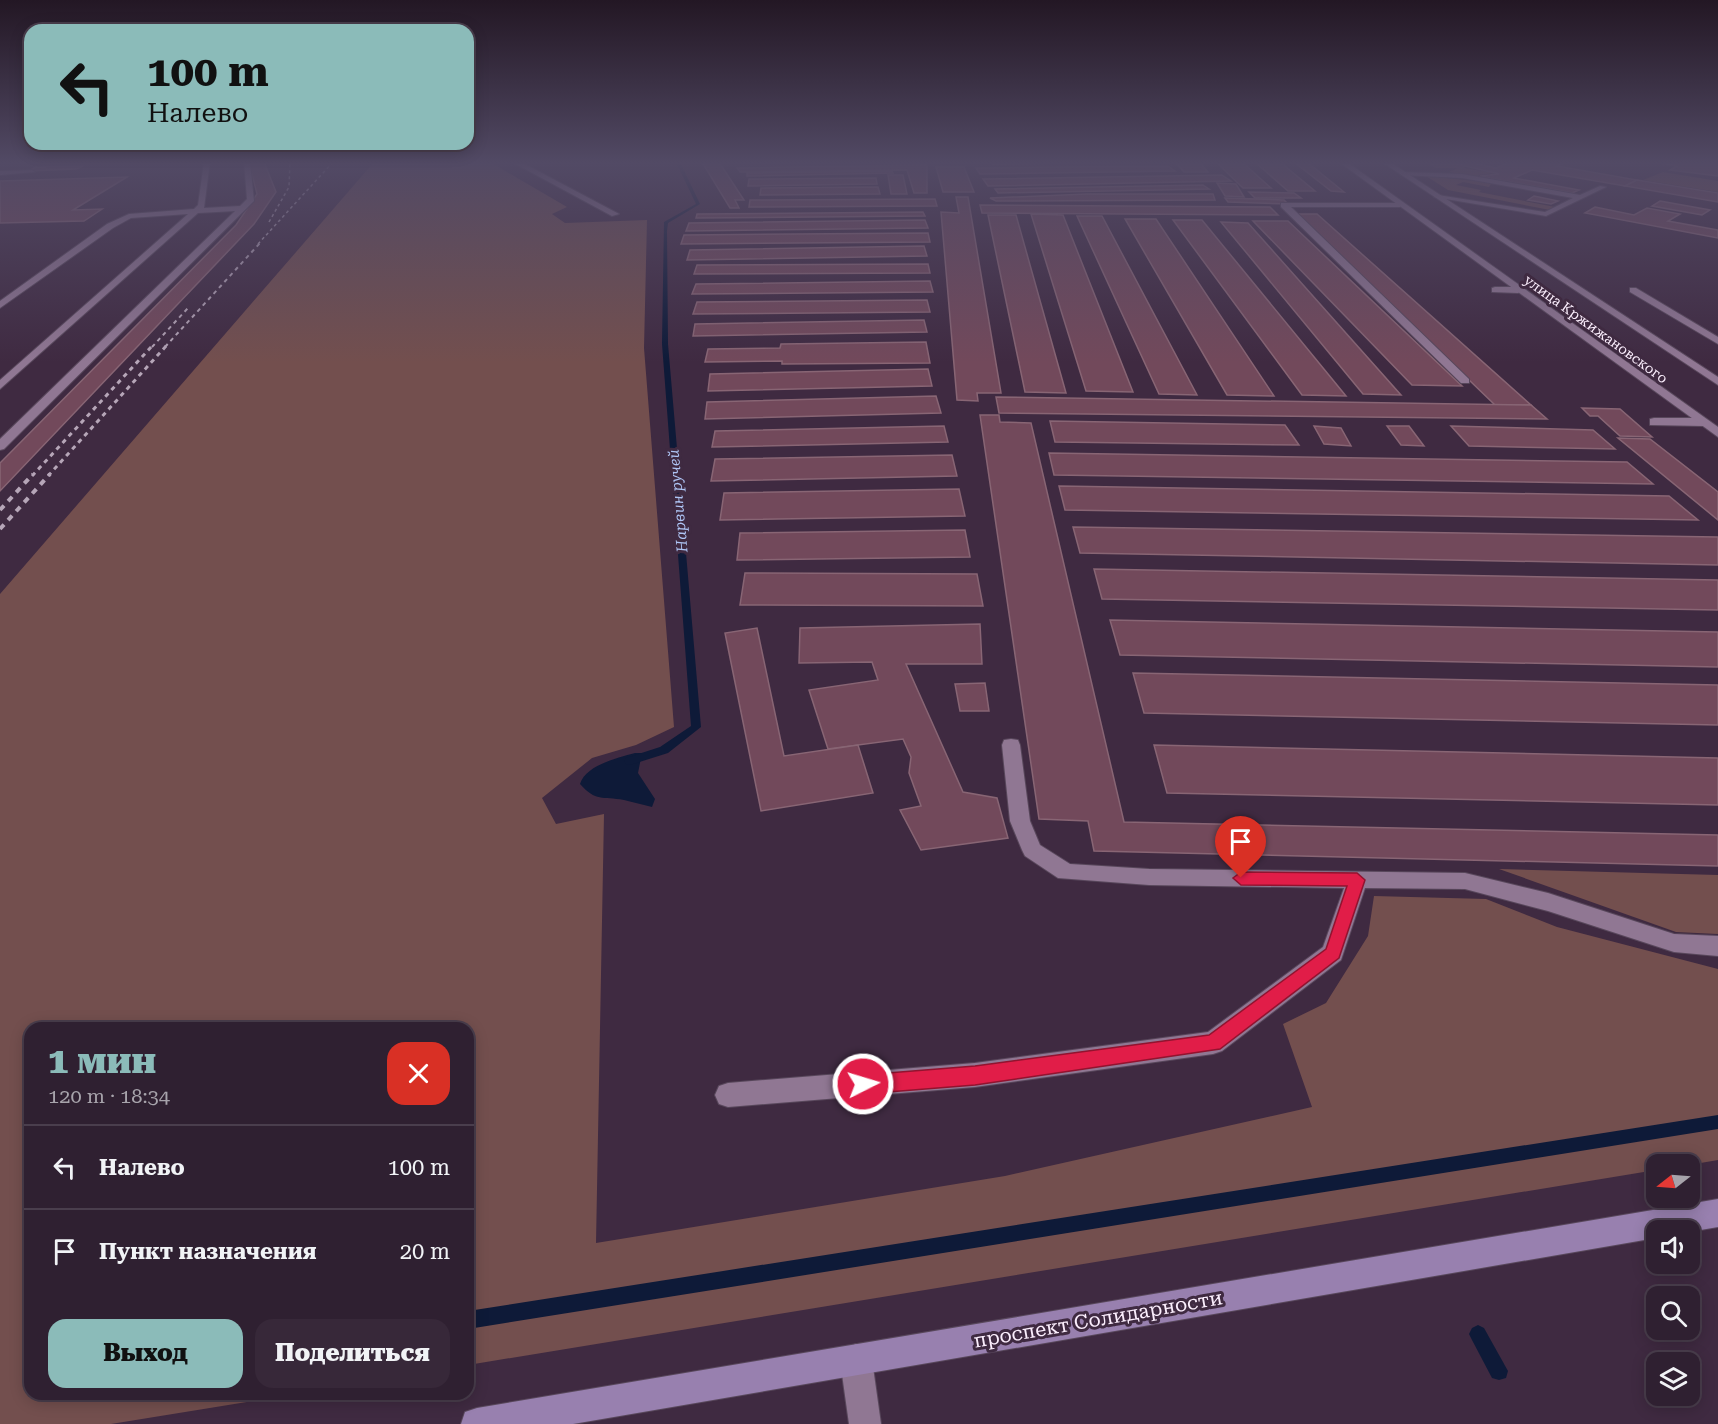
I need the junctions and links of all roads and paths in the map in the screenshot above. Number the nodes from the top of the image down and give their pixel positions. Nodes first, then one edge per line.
1 (107, 228) edge
2 (177, 228) edge
3 (220, 228) edge
4 (1307, 228) edge
5 (1433, 228) edge
6 (1486, 228) edge
7 (1495, 290) dead end
8 (1518, 290) junction
9 (1633, 290) dead end
10 (0, 304) edge
11 (1718, 341) edge
12 (1465, 381) dead end
13 (1718, 382) edge
14 (0, 386) edge
15 (1654, 422) dead end
16 (1703, 422) junction
17 (1718, 433) edge
18 (0, 447) edge
19 (1011, 745) dead end
20 (1357, 880) junction
21 (1718, 946) edge
22 (728, 1095) dead end
23 (1718, 1213) edge
24 (856, 1360) junction
25 (477, 1424) edge
26 (865, 1424) edge

1 - 10 street
2 - 14 street
3 - 18 street
4 - 12 street
5 - 8 street, улица Кржижановского
6 - 13 street, улица Кржижановского
7 - 8 street
8 - 16 street, улица Кржижановского
9 - 11 street
15 - 16 street
16 - 17 street, улица Кржижановского
19 - 20 street
20 - 21 street
20 - 22 street
23 - 24 main road, проспект Солидарности
24 - 25 main road, проспект Солидарности
24 - 26 street

